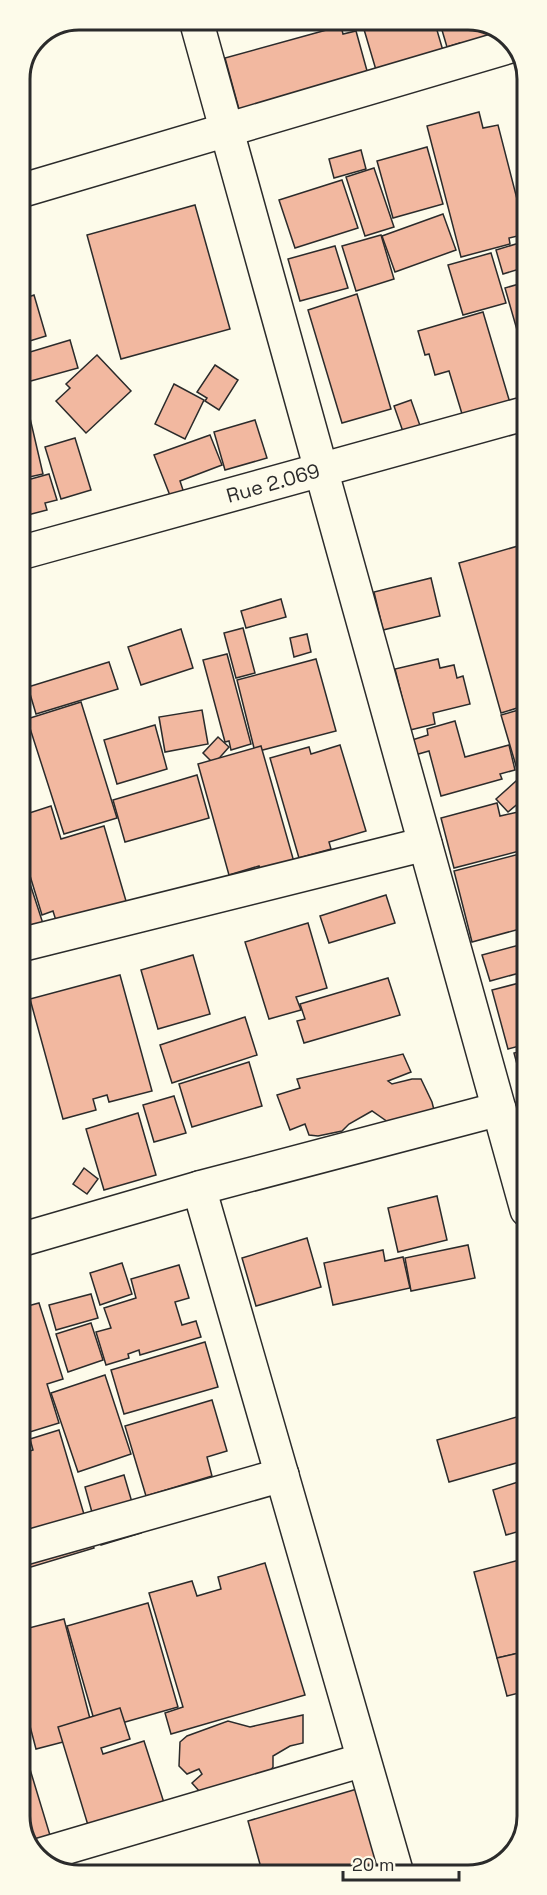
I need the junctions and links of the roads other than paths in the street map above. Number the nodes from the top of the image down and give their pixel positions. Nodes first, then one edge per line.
1 (199, 30) edge
2 (505, 48) edge
3 (227, 130) junction
4 (30, 188) edge
5 (517, 416) edge
6 (321, 470) junction
7 (30, 550) edge
8 (425, 844) junction
9 (30, 943) edge
10 (499, 1109) junction
11 (517, 1174) edge
12 (200, 1188) junction
13 (30, 1237) edge
14 (282, 1475) junction
15 (30, 1546) edge
16 (363, 1760) junction
17 (47, 1853) edge
18 (394, 1865) edge

1 - 3 street
2 - 3 street
3 - 4 street
3 - 6 street
5 - 6 street, Rue 2.069
6 - 7 street, Rue 2.069
6 - 8 street
8 - 9 street
8 - 10 street
10 - 11 street
10 - 12 street
12 - 13 street
12 - 14 street
14 - 15 street
14 - 16 street
16 - 17 street
16 - 18 street

